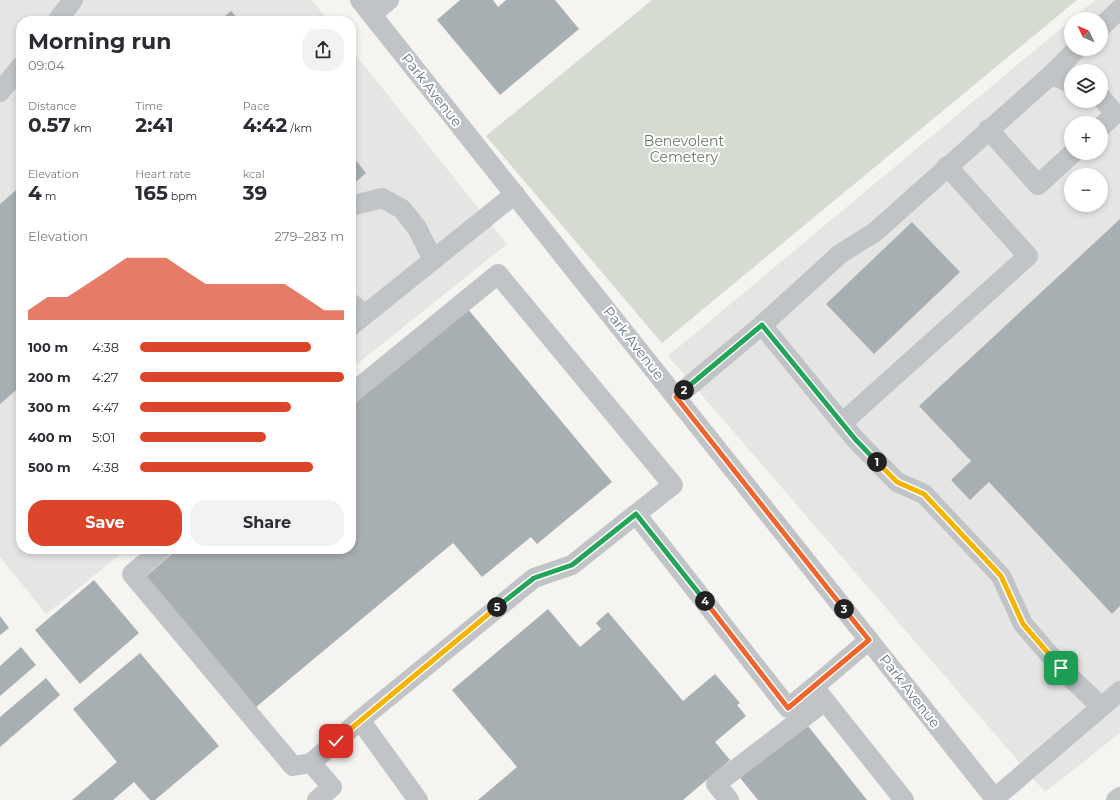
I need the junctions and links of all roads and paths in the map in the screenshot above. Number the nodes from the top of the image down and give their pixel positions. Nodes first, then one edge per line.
1 (73, 0) edge
2 (390, 0) edge
3 (366, 7) edge
4 (1120, 9) edge
5 (61, 16) edge
6 (1108, 20) edge
7 (1070, 56) edge
8 (16, 72) edge
9 (1051, 75) junction
10 (1064, 80) edge
11 (0, 92) edge
12 (1108, 106) edge
13 (1108, 120) edge
14 (988, 129) junction
15 (1065, 160) edge
16 (947, 166) junction
17 (515, 194) junction
18 (356, 205) edge
19 (433, 260) junction
20 (356, 315) edge
21 (762, 325) junction
22 (356, 390) edge
23 (676, 397) junction
24 (842, 423) junction
25 (636, 514) junction
26 (156, 554) edge
27 (869, 640) junction
28 (1120, 691) edge
29 (820, 694) junction
30 (1101, 707) junction
31 (360, 720) junction
32 (311, 762) junction
33 (989, 797) edge
34 (1120, 797) edge
35 (317, 800) edge
36 (418, 800) edge
37 (729, 800) edge
38 (904, 800) edge
39 (1116, 800) edge

1 - 5 street
2 - 3 street
3 - 17 street, Park Avenue
4 - 6 street
7 - 9 street
8 - 11 street
9 - 10 street
9 - 14 street
12 - 13 street
14 - 15 street
14 - 16 street
16 - 21 street
16 - 24 street
17 - 19 street
17 - 23 street, Park Avenue
18 - 19 street
19 - 20 street
21 - 23 street
21 - 24 street
22 - 25 street
23 - 27 street, Park Avenue
24 - 30 street
25 - 29 street
25 - 31 street
26 - 32 street
27 - 29 street
27 - 33 street, Park Avenue
28 - 30 street
29 - 37 street
29 - 38 street
30 - 33 street
31 - 32 street
31 - 36 street
32 - 35 street
34 - 39 street

